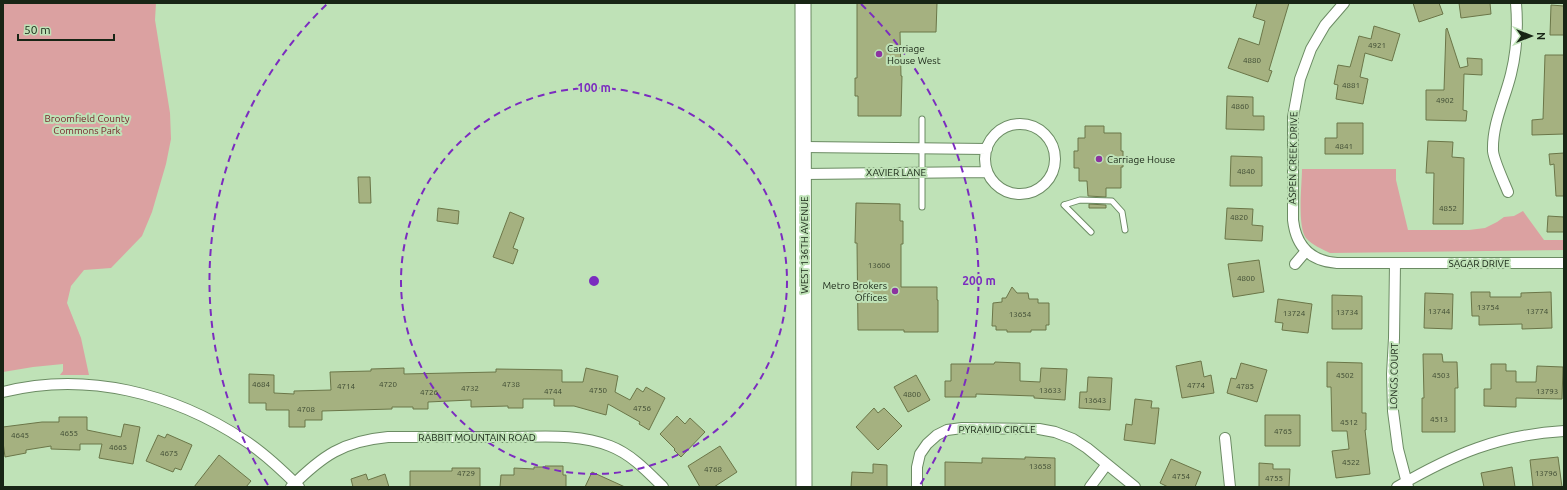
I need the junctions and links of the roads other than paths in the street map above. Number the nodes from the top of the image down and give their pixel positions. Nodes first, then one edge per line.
1 (803, 3) edge
2 (1344, 3) edge
3 (1516, 3) edge
4 (922, 119) dead end
5 (804, 147) junction
6 (922, 148) junction
7 (987, 149) junction
8 (922, 172) junction
9 (987, 172) junction
10 (804, 174) junction
11 (1508, 192) dead end
12 (922, 207) dead end
13 (1125, 230) dead end
14 (1091, 232) dead end
15 (1306, 251) junction
16 (1395, 263) junction
17 (1564, 263) edge
18 (1295, 264) dead end
19 (3, 392) edge
20 (1564, 431) edge
21 (1225, 438) dead end
22 (1107, 464) junction
23 (1404, 485) edge
24 (295, 486) edge
25 (663, 487) edge
26 (804, 487) edge
27 (917, 487) edge
28 (1090, 487) edge
29 (1135, 487) edge
30 (1230, 487) edge

1 - 5 main road, WEST 136TH AVENUE
2 - 15 street, ASPEN CREEK DRIVE
3 - 11 street
4 - 6 lane
5 - 6 street
5 - 10 main road, WEST 136TH AVENUE
6 - 7 street
6 - 8 lane
7 - 9 street
7 - 9 street
8 - 9 street, XAVIER LANE
8 - 10 street, XAVIER LANE
8 - 12 lane
10 - 26 main road, WEST 136TH AVENUE
13 - 14 lane
15 - 16 street, ASPEN CREEK DRIVE
15 - 18 street
16 - 17 street, SAGAR DRIVE
16 - 23 street, LONGS COURT
19 - 24 street
20 - 23 street
21 - 30 street
22 - 27 street, PYRAMID CIRCLE
22 - 28 street
22 - 29 street, PYRAMID CIRCLE
24 - 25 street, RABBIT MOUNTAIN ROAD

